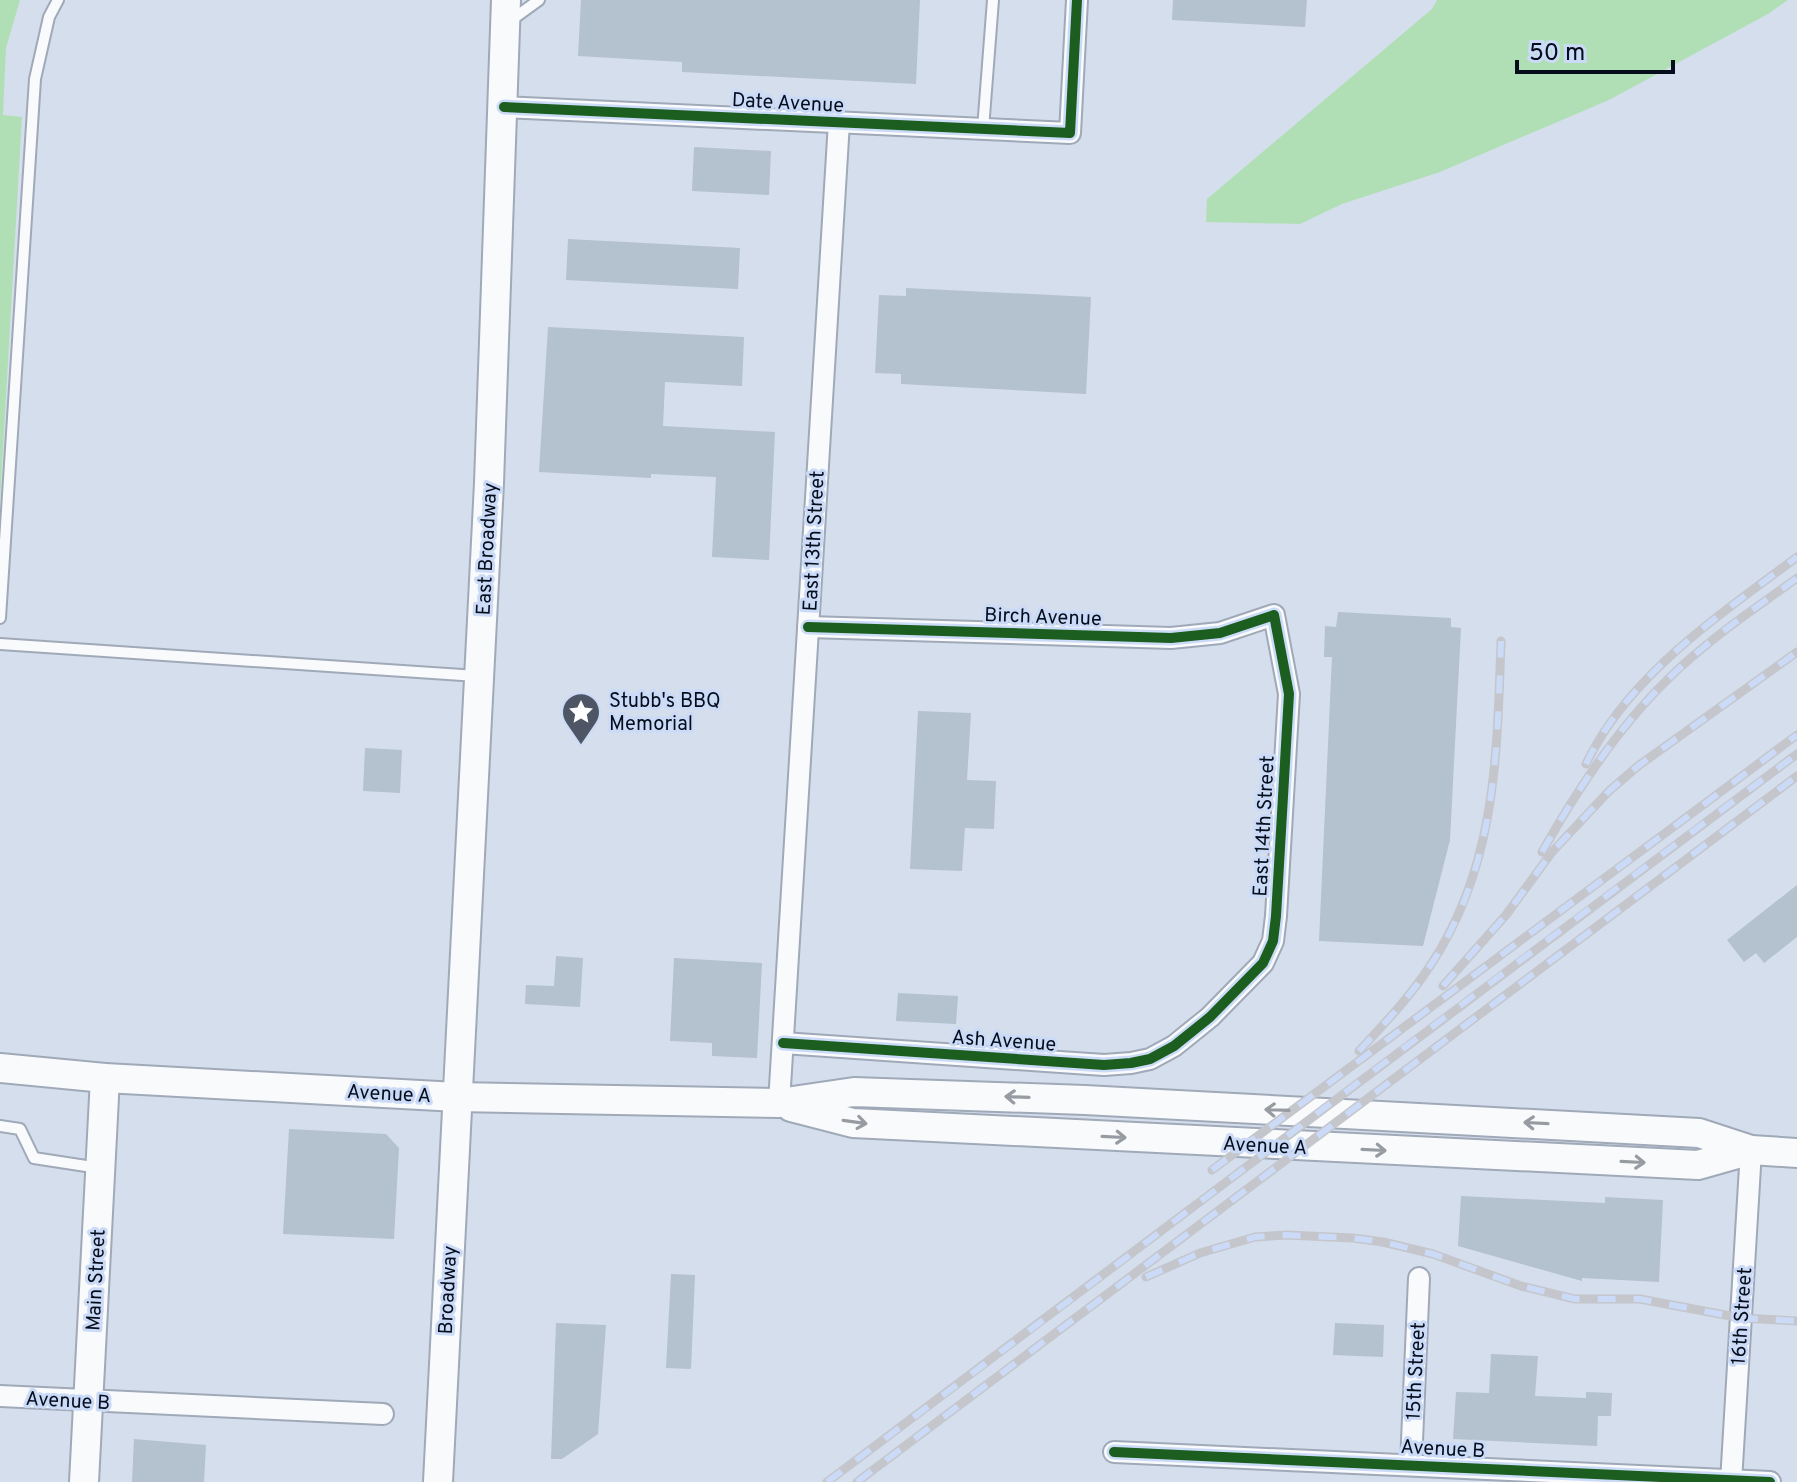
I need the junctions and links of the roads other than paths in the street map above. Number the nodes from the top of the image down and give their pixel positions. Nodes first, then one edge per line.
1 (58, 0) edge
2 (539, 0) edge
3 (993, 0) edge
4 (1077, 0) edge
5 (506, 12) edge
6 (504, 107) junction
7 (839, 122) junction
8 (983, 129) junction
9 (1274, 615) joint
10 (0, 618) edge
11 (808, 627) junction
12 (0, 644) edge
13 (479, 676) junction
14 (1210, 1017) joint
15 (783, 1043) junction
16 (0, 1068) edge
17 (105, 1078) junction
18 (457, 1097) junction
19 (779, 1103) junction
20 (0, 1126) edge
21 (1751, 1150) junction
22 (1797, 1153) edge
23 (101, 1168) junction
24 (1419, 1278) dead end
25 (0, 1396) edge
26 (89, 1401) junction
27 (383, 1414) dead end
28 (1114, 1452) dead end
29 (1411, 1464) junction
30 (1731, 1481) edge
31 (84, 1482) edge
32 (438, 1482) edge
33 (1770, 1482) edge

1 - 10 lane
2 - 5 lane
3 - 8 lane
4 - 8 street, Date Avenue
5 - 6 main road, East Broadway
6 - 7 street, Date Avenue
6 - 13 main road, East Broadway
7 - 8 street, Date Avenue
7 - 11 street, East 13th Street
9 - 11 street, Birch Avenue
9 - 14 street, East 14th Street
11 - 15 street, East 13th Street
12 - 13 lane
13 - 18 main road, East Broadway
14 - 15 street, Ash Avenue
15 - 19 street, East 13th Street
16 - 17 main road, Avenue A
17 - 18 main road, Avenue A
17 - 23 main road, Main Street
18 - 19 main road, Avenue A
18 - 32 main road, Broadway
19 - 21 main road, Avenue A
20 - 23 lane
21 - 22 main road, Avenue A
21 - 30 street, 16th Street
23 - 26 main road, Main Street
24 - 29 street, 15th Street
25 - 26 street, Avenue B
26 - 27 street, Avenue B
26 - 31 main road, Main Street
28 - 29 street, Avenue B
29 - 30 street, Avenue B
30 - 33 street, Avenue B

